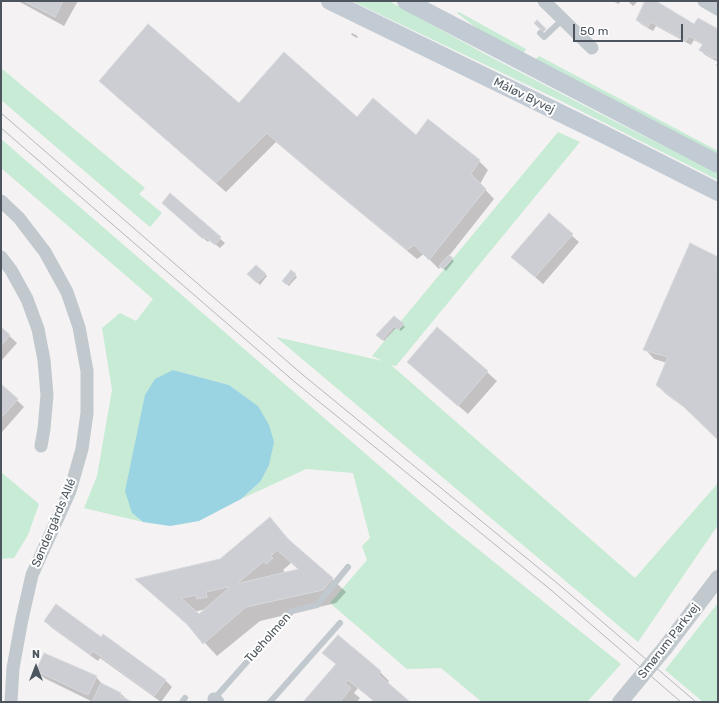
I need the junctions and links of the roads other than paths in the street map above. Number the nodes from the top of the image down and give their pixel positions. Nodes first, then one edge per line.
1 (330, 1) edge
2 (406, 1) edge
3 (433, 1) edge
4 (544, 1) edge
5 (704, 1) edge
6 (718, 9) edge
7 (563, 20) junction
8 (540, 33) dead end
9 (491, 45) junction
10 (592, 48) dead end
11 (718, 164) edge
12 (718, 192) edge
13 (1, 201) edge
14 (1, 257) edge
15 (41, 446) dead end
16 (348, 567) dead end
17 (718, 578) edge
18 (340, 622) dead end
19 (625, 696) edge
20 (216, 700) edge
21 (12, 702) edge
22 (270, 702) edge

1 - 12 main road, Måløv Byvej
2 - 9 main road
3 - 9 main road
4 - 7 street
5 - 6 street
7 - 8 lane
7 - 10 street
9 - 11 main road
13 - 21 street, Søndergårds Allé
14 - 15 street
16 - 20 lane, Tueholmen
17 - 19 street, Smørum Parkvej, bridge
18 - 22 lane

